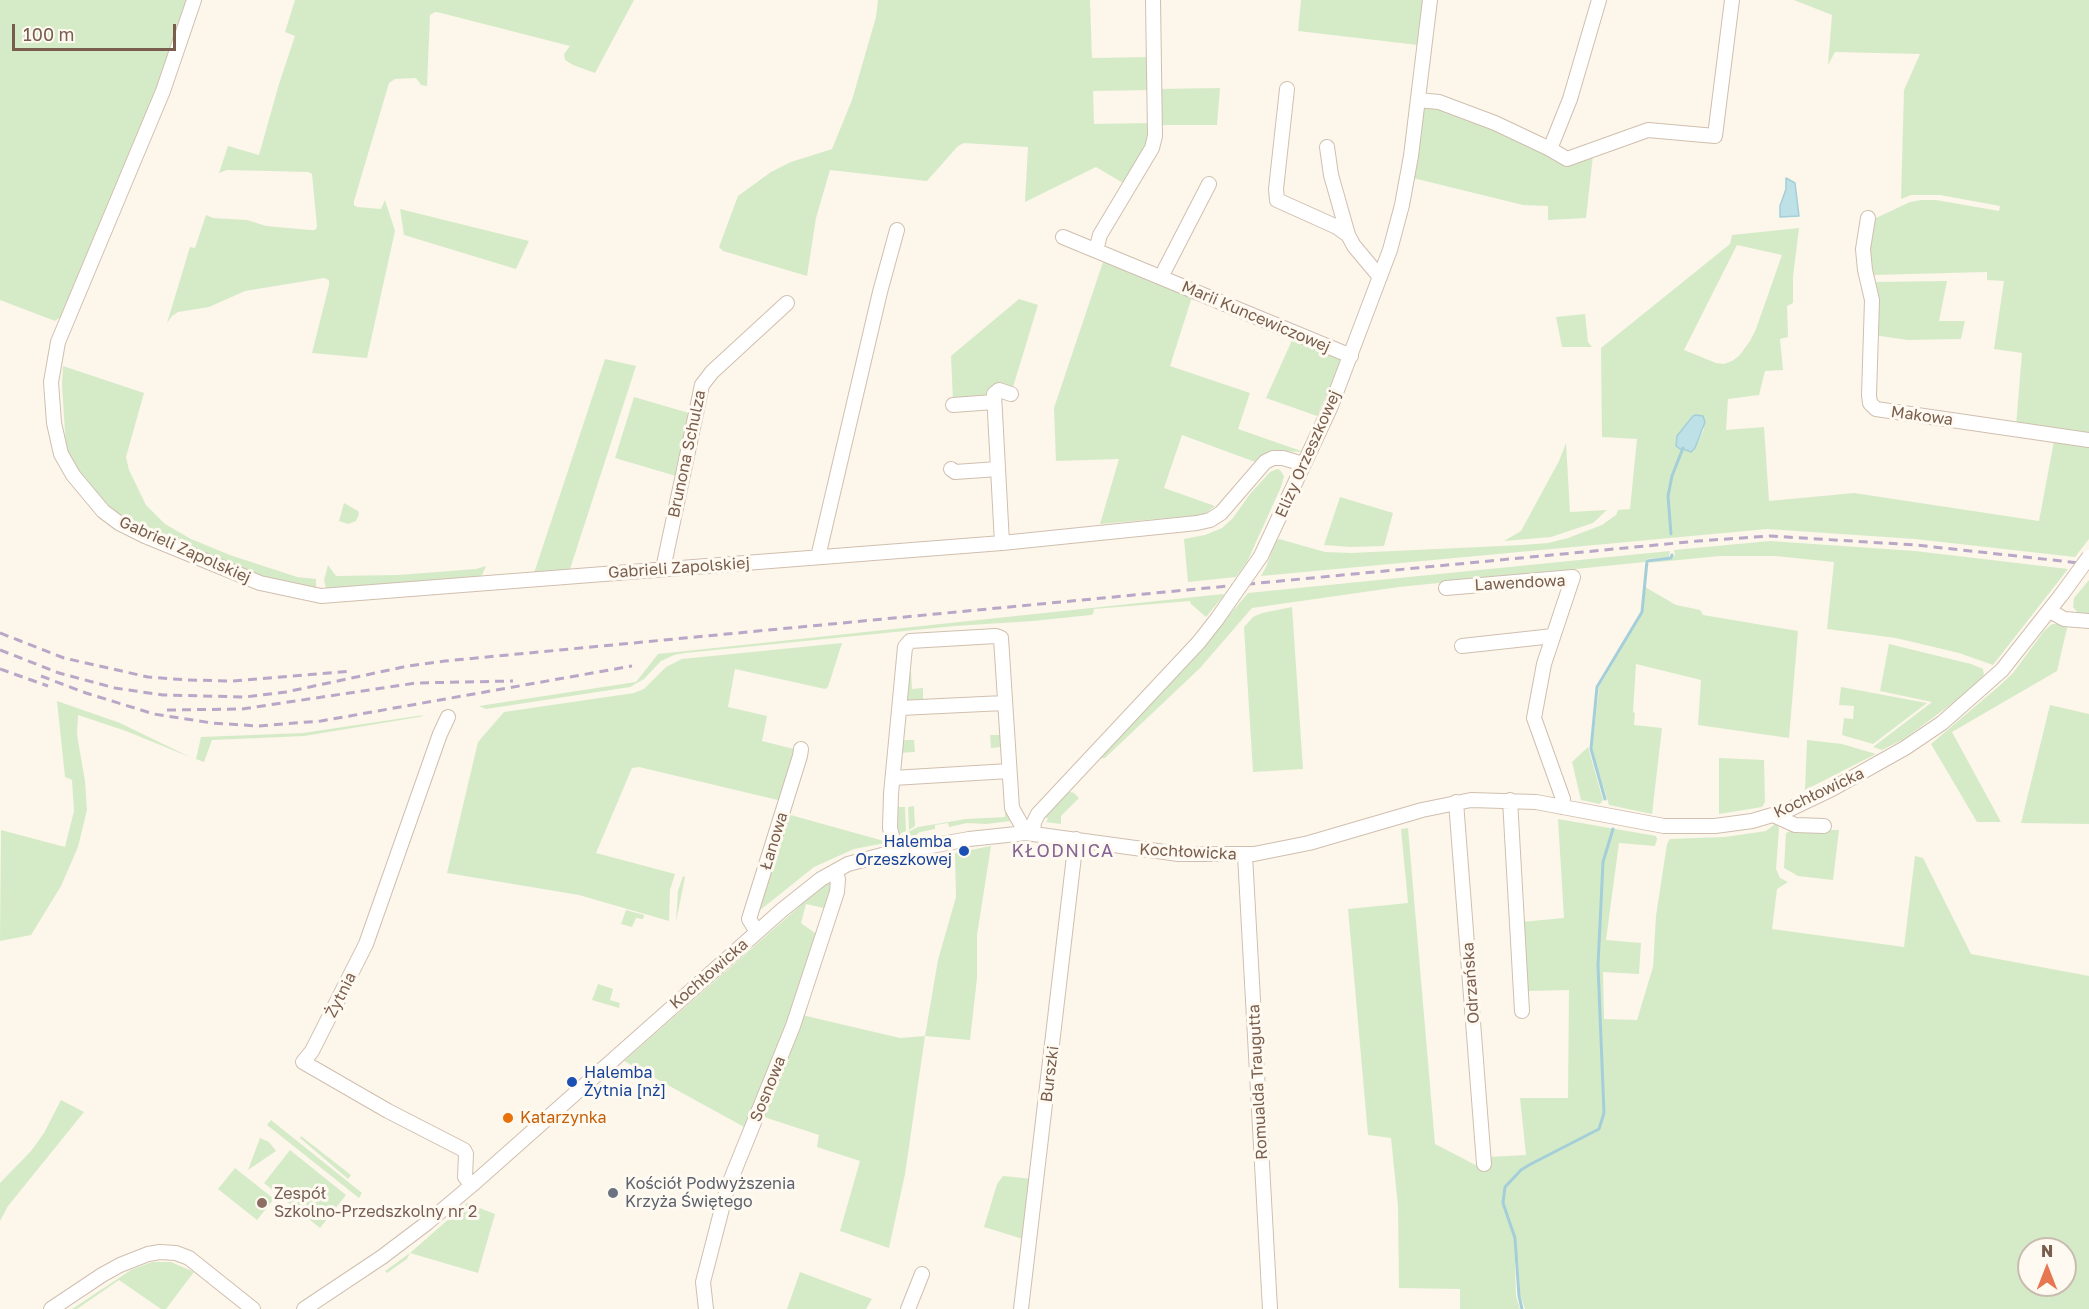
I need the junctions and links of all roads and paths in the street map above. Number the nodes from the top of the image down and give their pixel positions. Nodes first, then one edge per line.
1 (194, 0) edge
2 (1153, 0) edge
3 (1430, 0) edge
4 (1599, 0) edge
5 (1732, 0) edge
6 (1287, 88) dead end
7 (1418, 100) junction
8 (1327, 147) dead end
9 (1550, 149) junction
10 (1209, 184) dead end
11 (1868, 218) dead end
12 (897, 230) dead end
13 (1348, 236) junction
14 (1063, 237) dead end
15 (1096, 250) junction
16 (1161, 277) junction
17 (1380, 277) junction
18 (787, 303) dead end
19 (1351, 356) junction
20 (1011, 394) dead end
21 (994, 402) junction
22 (953, 405) dead end
23 (2089, 440) edge
24 (1303, 464) junction
25 (951, 469) dead end
26 (998, 469) junction
27 (1002, 543) junction
28 (818, 557) junction
29 (2089, 557) edge
30 (663, 569) junction
31 (1446, 588) dead end
32 (2050, 611) junction
33 (2089, 621) edge
34 (1554, 636) junction
35 (1462, 646) dead end
36 (1004, 703) junction
37 (900, 708) junction
38 (448, 717) dead end
39 (801, 749) dead end
40 (1009, 771) junction
41 (893, 778) junction
42 (1510, 800) junction
43 (1456, 802) junction
44 (1562, 807) junction
45 (1773, 815) junction
46 (1824, 826) dead end
47 (1030, 833) junction
48 (1076, 839) junction
49 (896, 852) junction
50 (1245, 855) junction
51 (835, 871) junction
52 (757, 932) junction
53 (1522, 1011) dead end
54 (1484, 1164) dead end
55 (472, 1185) junction
56 (922, 1274) dead end
57 (51, 1309) edge
58 (253, 1309) edge
59 (304, 1309) edge
60 (706, 1309) edge
61 (908, 1309) edge
62 (1021, 1309) edge
63 (1270, 1309) edge

1 - 30 street, Gabrieli Zapolskiej
2 - 15 street
3 - 7 street, Elizy Orzeszkowej
4 - 9 street
5 - 9 street
6 - 13 street
7 - 9 street
7 - 17 street, Elizy Orzeszkowej
8 - 13 street
10 - 16 street, Marii Kuncewiczowej
11 - 23 street, Makowa
12 - 28 street
13 - 17 street
14 - 15 street, Marii Kuncewiczowej
15 - 16 street, Marii Kuncewiczowej
16 - 19 street, Marii Kuncewiczowej
17 - 19 street, Elizy Orzeszkowej
18 - 30 street, Brunona Schulza
19 - 24 street, Elizy Orzeszkowej
20 - 21 street
21 - 22 street
21 - 26 street
24 - 27 street, Gabrieli Zapolskiej
24 - 47 street, Elizy Orzeszkowej, bridge
25 - 26 street
26 - 27 street
27 - 28 street, Gabrieli Zapolskiej
28 - 30 street, Gabrieli Zapolskiej
29 - 32 street, Kochłowicka, bridge
31 - 34 street, Lawendowa
32 - 33 street
32 - 45 street, Kochłowicka
34 - 35 street
34 - 44 street, Lawendowa
36 - 37 street
36 - 37 street
36 - 40 street
37 - 41 street
38 - 55 street, Żytnia
39 - 52 street, Łanowa
40 - 41 street
40 - 47 street
41 - 49 street
42 - 43 street, Kochłowicka
42 - 44 street, Kochłowicka
42 - 53 street
43 - 50 street, Kochłowicka
43 - 54 street, Odrzańska
44 - 45 street, Kochłowicka
45 - 46 street
47 - 48 street, Kochłowicka
47 - 49 street, Kochłowicka
48 - 50 street, Kochłowicka
48 - 62 street, Burszki
49 - 51 street, Kochłowicka
50 - 63 street, Romualda Traugutta
51 - 52 street, Kochłowicka
51 - 60 street, Sosnowa
52 - 55 street, Kochłowicka
55 - 59 street, Kochłowicka
56 - 61 street
57 - 58 street

